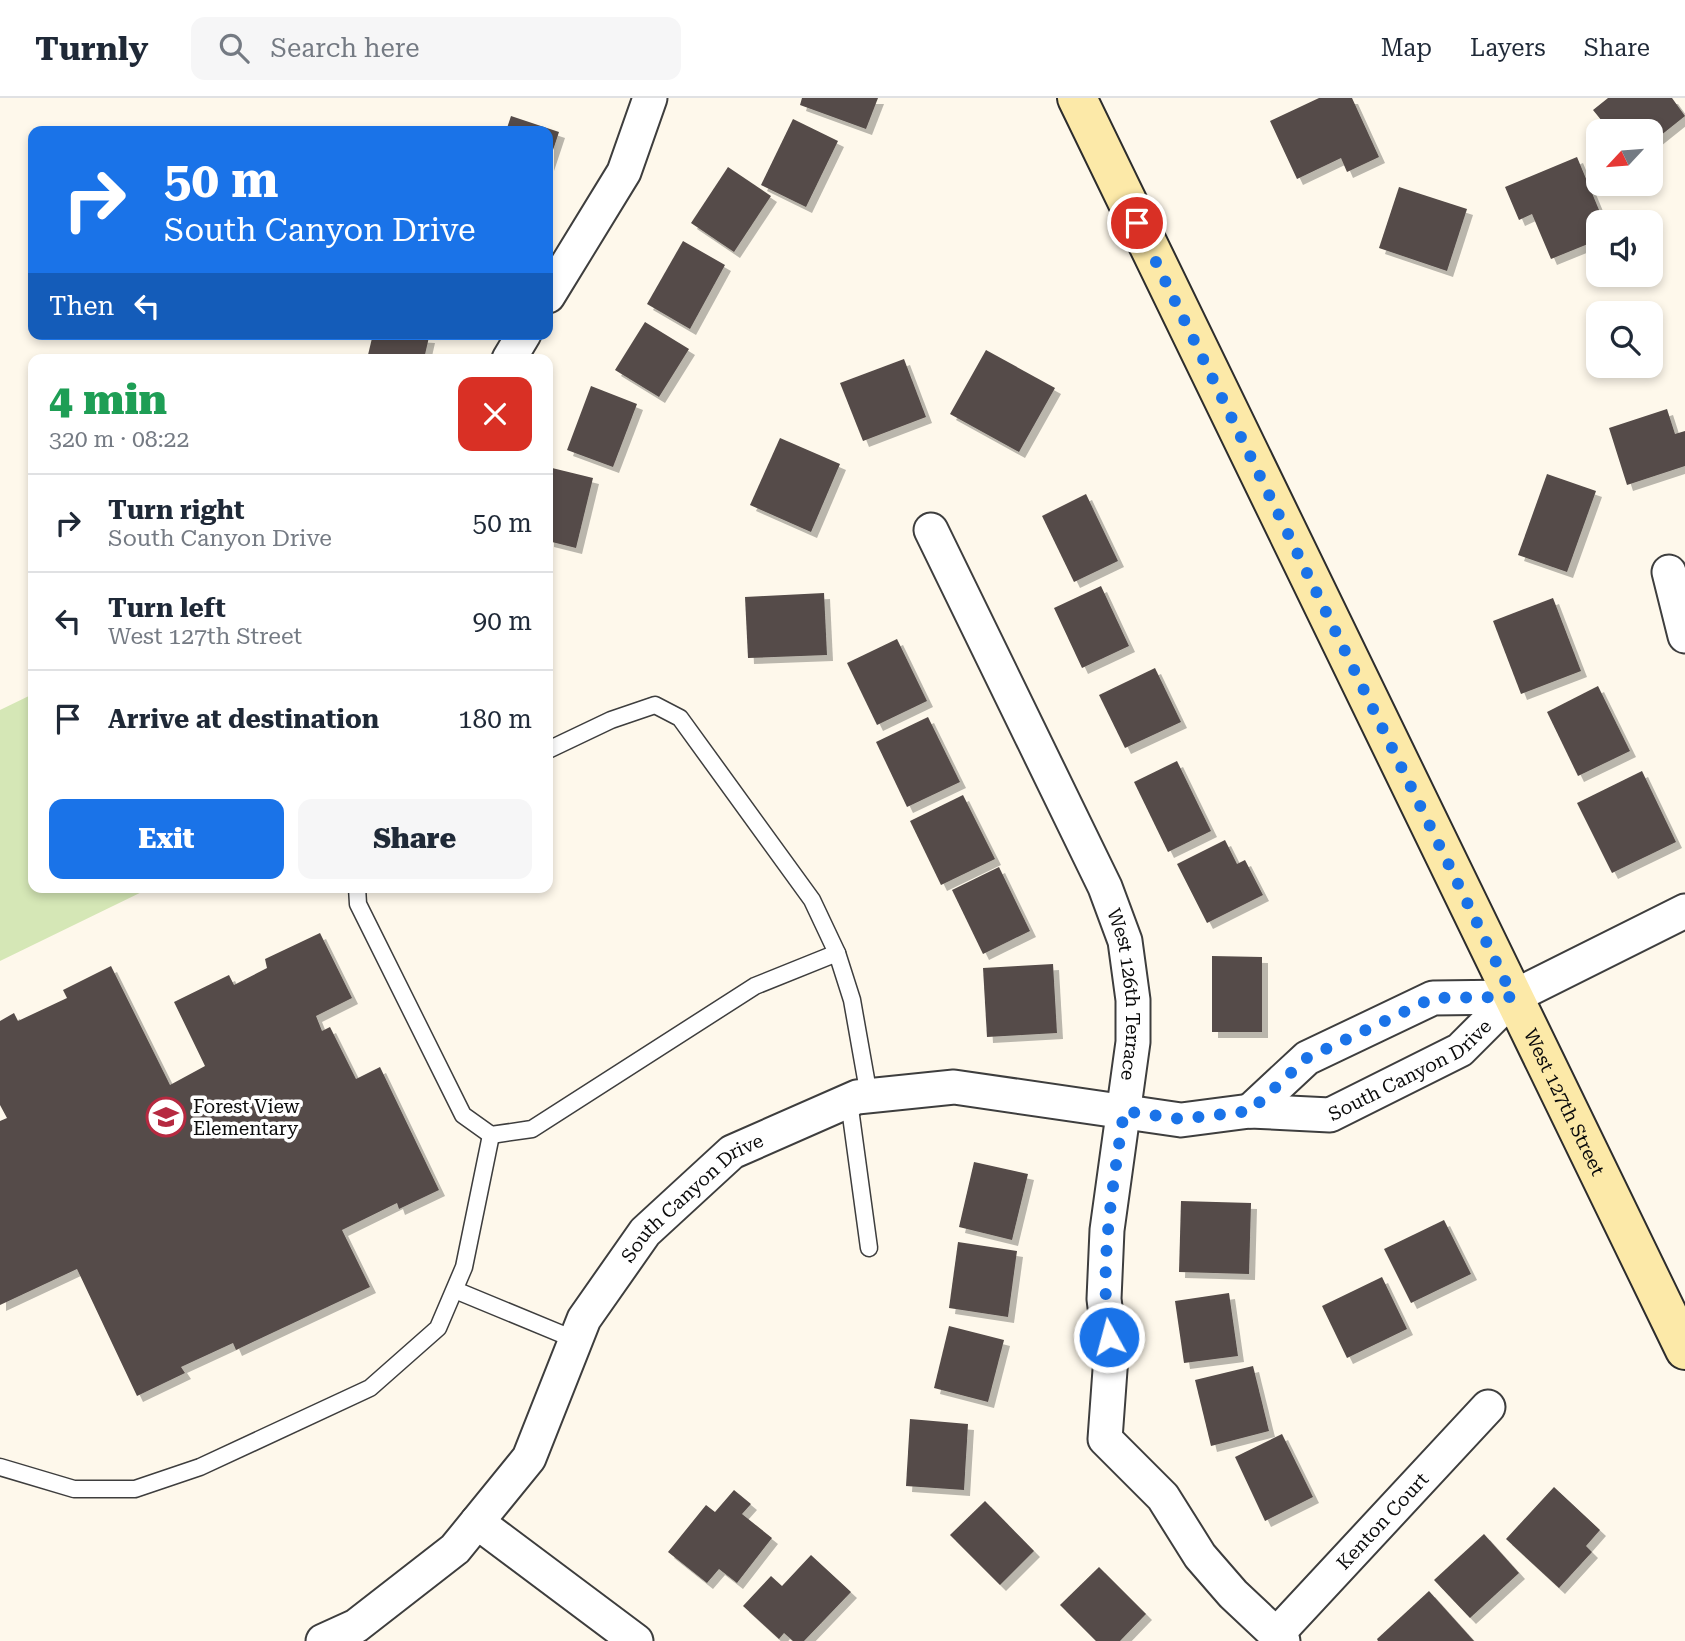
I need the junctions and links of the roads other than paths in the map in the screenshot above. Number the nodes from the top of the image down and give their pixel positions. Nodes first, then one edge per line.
1 (650, 98) edge
2 (1077, 98) edge
3 (553, 288) edge
4 (931, 530) dead end
5 (1670, 572) dead end
6 (1685, 636) edge
7 (553, 748) edge
8 (357, 893) edge
9 (1685, 911) edge
10 (837, 953) junction
11 (1513, 997) junction
12 (859, 1099) junction
13 (1124, 1111) junction
14 (1250, 1111) junction
15 (491, 1135) junction
16 (869, 1248) dead end
17 (454, 1290) junction
18 (576, 1340) junction
19 (1685, 1350) edge
20 (1488, 1407) dead end
21 (0, 1467) edge
22 (477, 1522) junction
23 (1280, 1638) edge
24 (323, 1641) edge
25 (636, 1641) edge

1 - 3 street
2 - 11 street, West 127th Street
4 - 13 street, West 126th Terrace
5 - 6 street
7 - 10 lane
8 - 15 lane
9 - 11 street
10 - 12 lane
10 - 15 lane
11 - 14 street, South Canyon Drive
11 - 14 street, South Canyon Drive
11 - 19 street, West 127th Street
12 - 13 street, South Canyon Drive
12 - 16 lane
12 - 18 street, South Canyon Drive
13 - 14 street, South Canyon Drive
13 - 23 street, West 126th Terrace
15 - 17 lane
17 - 18 lane
17 - 21 lane
18 - 22 street, South Canyon Drive
20 - 23 street, Kenton Court
22 - 24 street, South Canyon Drive
22 - 25 street

